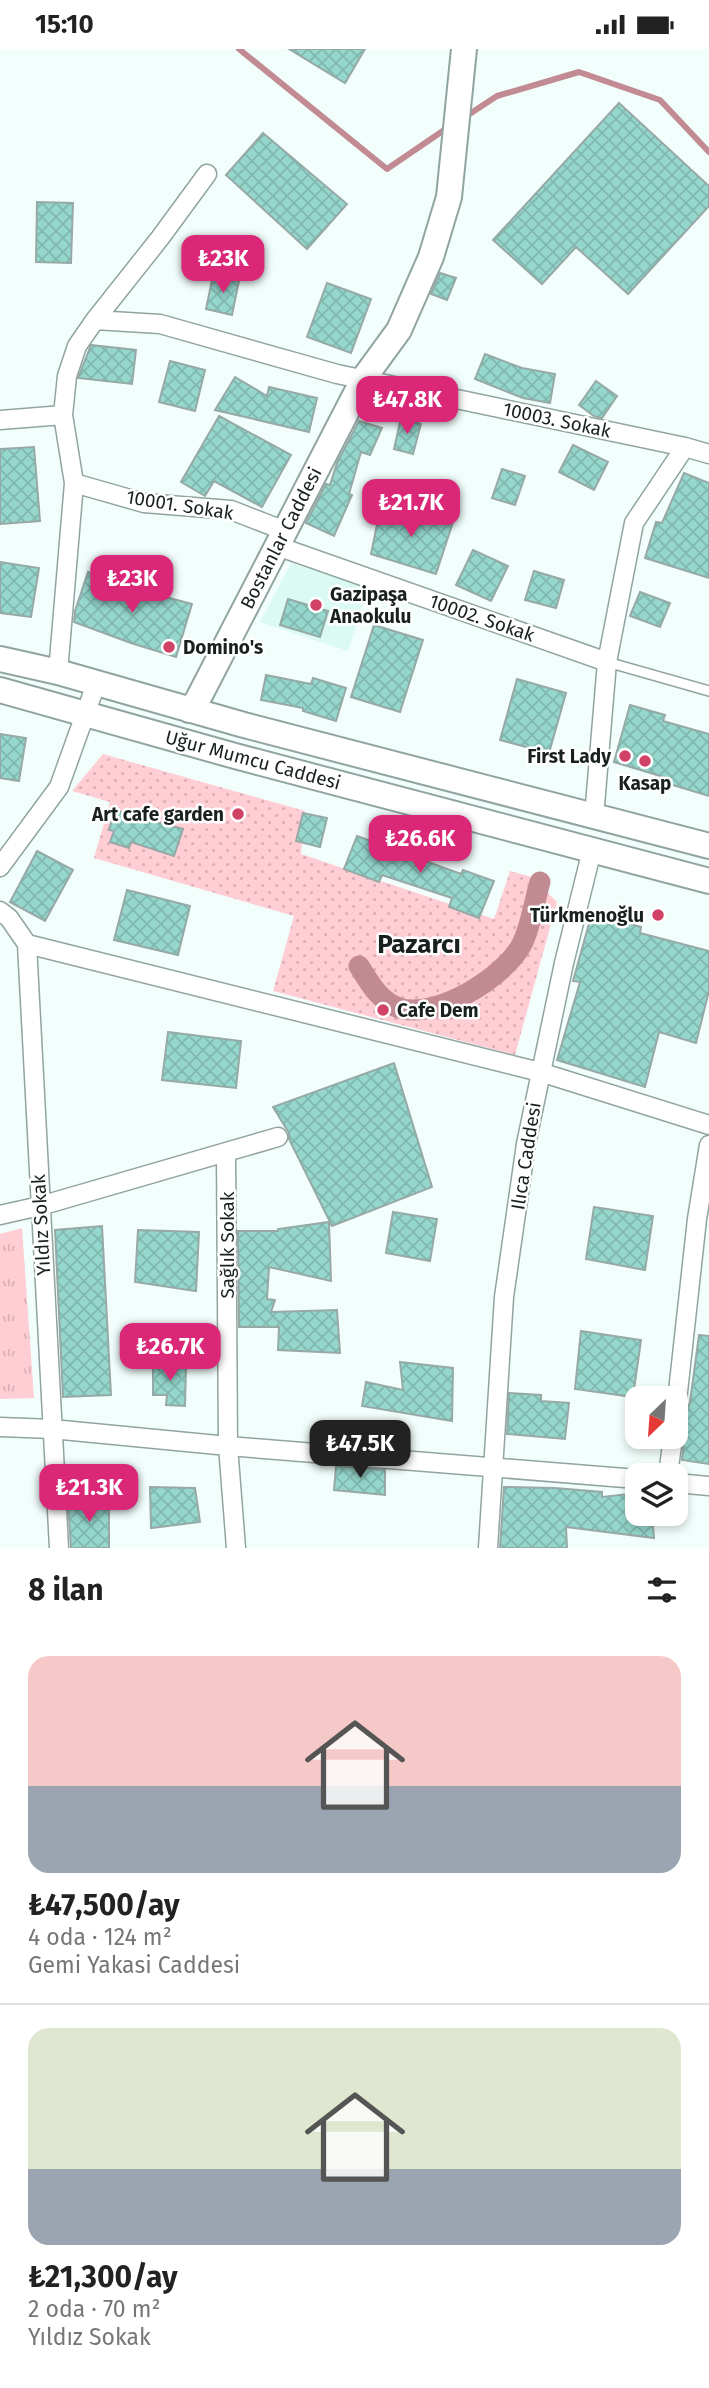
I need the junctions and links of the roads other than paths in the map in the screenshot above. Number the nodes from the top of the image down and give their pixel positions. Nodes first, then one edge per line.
1 (464, 49) edge
2 (206, 174) dead end
3 (95, 320) junction
4 (364, 378) junction
5 (63, 415) junction
6 (0, 420) edge
7 (685, 447) junction
8 (709, 454) edge
9 (74, 482) junction
10 (281, 538) junction
11 (0, 659) edge
12 (607, 662) junction
13 (58, 672) junction
14 (96, 684) junction
15 (0, 690) edge
16 (709, 691) edge
17 (189, 710) junction
18 (86, 714) junction
19 (594, 817) junction
20 (709, 846) edge
21 (592, 850) junction
22 (0, 867) edge
23 (709, 881) edge
24 (0, 911) edge
25 (27, 944) junction
26 (540, 1072) junction
27 (709, 1125) edge
28 (278, 1137) dead end
29 (709, 1145) edge
30 (226, 1152) junction
31 (40, 1206) junction
32 (0, 1215) edge
33 (679, 1386) edge
34 (0, 1427) edge
35 (52, 1429) junction
36 (228, 1446) junction
37 (492, 1466) junction
38 (625, 1478) edge
39 (688, 1484) edge
40 (709, 1486) edge
41 (59, 1548) edge
42 (236, 1548) edge
43 (488, 1548) edge

1 - 4 main road, Bostanlar Caddesi
2 - 3 street
3 - 4 street, 10003. Sokak
3 - 5 street
4 - 7 street, 10003. Sokak
4 - 10 main road, Bostanlar Caddesi
5 - 6 street
5 - 9 street
7 - 8 street, 10003. Sokak
7 - 12 street
9 - 10 street, 10001. Sokak
9 - 13 street
10 - 12 street, 10002. Sokak
10 - 17 main road, Bostanlar Caddesi
11 - 13 main road, Uğur Mumcu Caddesi
12 - 16 lane
12 - 19 street
13 - 14 main road, Uğur Mumcu Caddesi
14 - 17 main road, Uğur Mumcu Caddesi
14 - 18 street
15 - 18 main road, Uğur Mumcu Caddesi
17 - 19 main road, Uğur Mumcu Caddesi
18 - 21 main road, Uğur Mumcu Caddesi
18 - 22 street
19 - 20 main road, Uğur Mumcu Caddesi
21 - 23 main road, Uğur Mumcu Caddesi
21 - 26 street, Ilıca Caddesi
24 - 25 street
25 - 26 street
25 - 31 street, Yıldız Sokak
26 - 27 street
26 - 37 street, Ilıca Caddesi
28 - 30 street
29 - 33 street
30 - 31 street
30 - 36 street, Sağlık Sokak
31 - 32 street
31 - 35 street, Yıldız Sokak
34 - 35 street
35 - 36 street
35 - 41 street, Yıldız Sokak
36 - 37 street
36 - 42 street, Sağlık Sokak
37 - 38 street
37 - 43 street, Ilıca Caddesi
39 - 40 street

